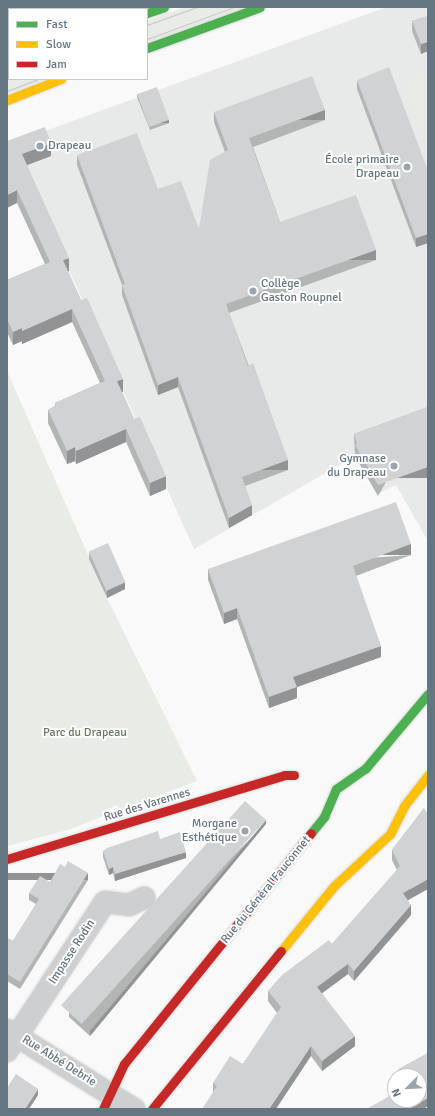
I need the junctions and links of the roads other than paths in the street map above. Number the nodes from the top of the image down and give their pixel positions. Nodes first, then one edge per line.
1 (164, 7) edge
2 (260, 7) edge
3 (148, 13) edge
4 (148, 48) edge
5 (58, 80) edge
6 (7, 100) edge
7 (428, 694) edge
8 (294, 775) dead end
9 (428, 775) edge
10 (7, 859) edge
11 (144, 898) dead end
12 (10, 1039) edge
13 (107, 1101) edge
14 (134, 1109) edge
15 (152, 1109) edge

1 - 3 main road
2 - 4 main road
5 - 6 main road
7 - 13 main road, Rue du Général Fauconnet
8 - 10 main road, Rue des Varennes
9 - 15 main road
11 - 12 street, Impasse Rodin
12 - 13 street, Rue Abbé Debrie
13 - 14 street

